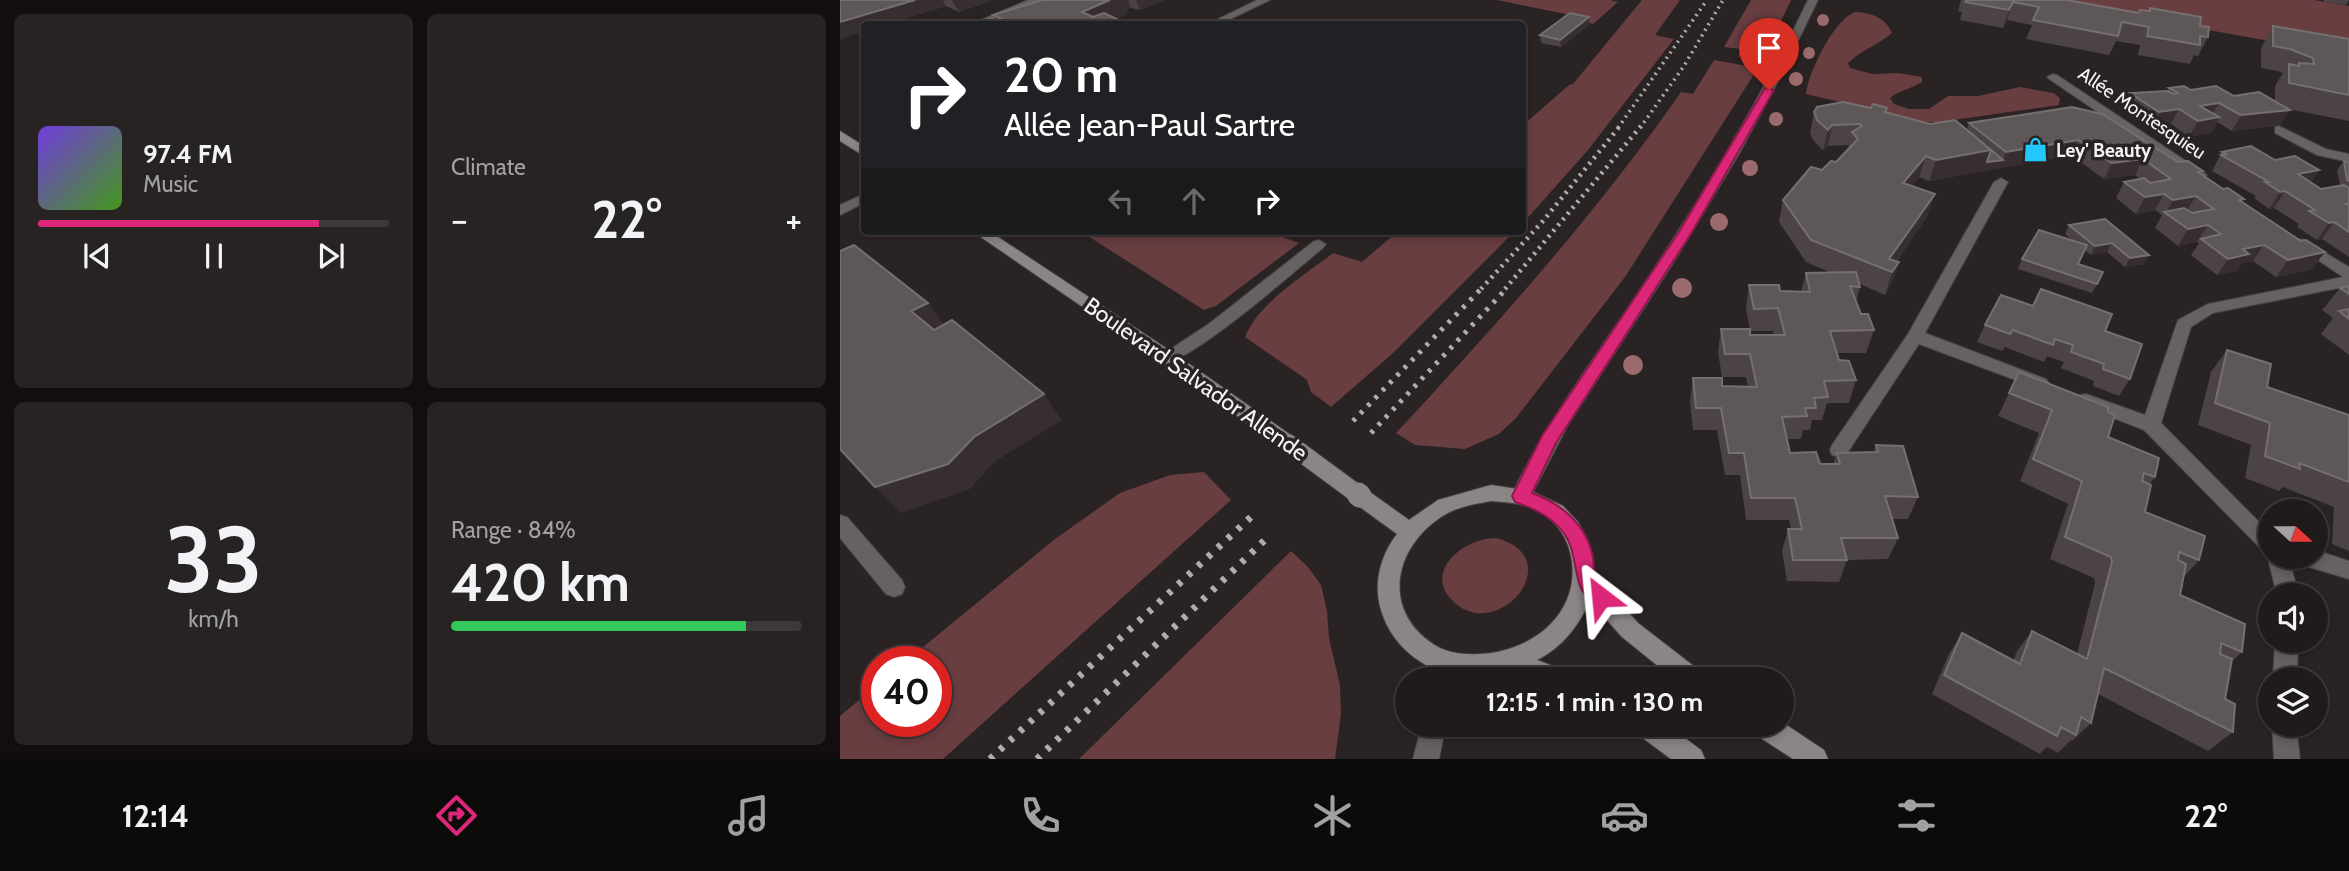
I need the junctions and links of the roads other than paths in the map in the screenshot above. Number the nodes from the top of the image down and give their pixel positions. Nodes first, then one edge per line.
1 (1037, 0) edge
2 (1265, 0) edge
3 (1813, 0) edge
4 (984, 21) edge
5 (1220, 21) edge
6 (2053, 77) dead end
7 (2279, 130) edge
8 (840, 135) edge
9 (861, 150) edge
10 (2349, 158) edge
11 (2001, 182) dead end
12 (2211, 182) edge
13 (861, 200) edge
14 (840, 211) edge
15 (985, 235) edge
16 (2292, 236) edge
17 (1319, 244) dead end
18 (2349, 274) edge
19 (2349, 281) edge
20 (1915, 337) junction
21 (1169, 358) junction
22 (2151, 425) junction
23 (1839, 450) edge
24 (1521, 496) junction
25 (840, 523) edge
26 (1409, 532) junction
27 (2258, 535) edge
28 (2328, 562) edge
29 (2349, 570) edge
30 (1586, 579) junction
31 (894, 587) dead end
32 (1513, 661) junction
33 (1444, 667) edge
34 (1483, 667) edge
35 (1528, 667) edge
36 (1677, 667) edge
37 (1431, 737) edge
38 (1662, 737) edge
39 (1782, 737) edge
40 (2285, 737) edge
41 (1426, 759) edge
42 (1692, 759) edge
43 (1815, 759) edge
44 (2287, 759) edge

1 - 4 street
2 - 5 street
3 - 24 street
6 - 12 street, Allée Montesquieu
7 - 10 street
8 - 9 street
11 - 20 street
13 - 14 street
15 - 21 street, Boulevard Salvador Allende
16 - 18 street
17 - 21 street
19 - 22 street
20 - 22 street
20 - 23 street
21 - 26 street, Boulevard Salvador Allende, bridge
22 - 27 street
24 - 26 street
24 - 30 street
25 - 31 street
26 - 33 street
28 - 29 street
30 - 32 street
30 - 36 street
32 - 34 street
32 - 35 street
37 - 41 street
38 - 42 street
39 - 43 street
40 - 44 street

